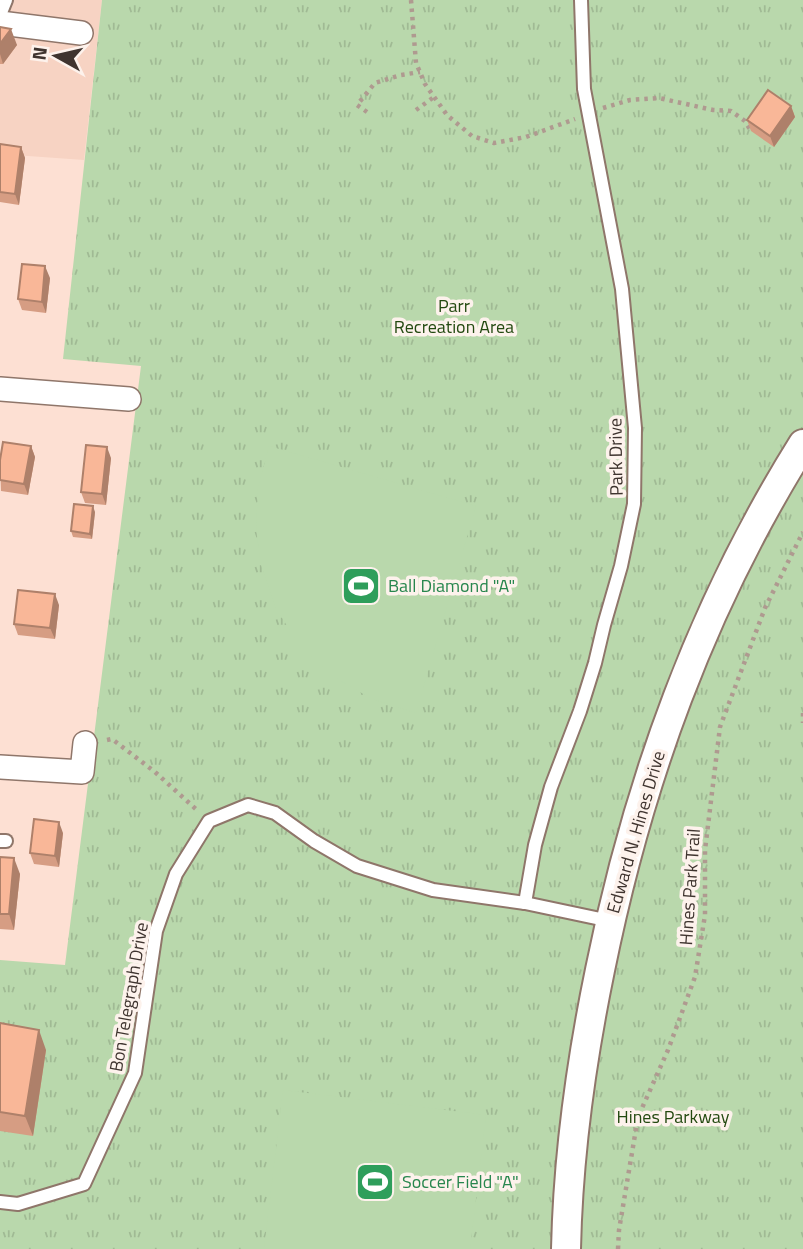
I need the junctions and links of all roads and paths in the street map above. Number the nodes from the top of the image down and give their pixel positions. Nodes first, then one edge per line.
1 (6, 0) edge
2 (411, 0) edge
3 (581, 0) edge
4 (0, 15) edge
5 (0, 23) edge
6 (81, 33) dead end
7 (420, 72) junction
8 (434, 97) junction
9 (416, 110) dead end
10 (367, 112) dead end
11 (589, 114) junction
12 (751, 131) edge
13 (0, 389) edge
14 (129, 399) dead end
15 (803, 443) edge
16 (803, 532) edge
17 (803, 713) edge
18 (803, 723) edge
19 (85, 743) joint
20 (0, 766) edge
21 (200, 812) dead end
22 (525, 903) junction
23 (610, 921) junction
24 (0, 1202) edge
25 (566, 1249) edge
26 (618, 1249) edge

1 - 4 lane
2 - 7 path
3 - 11 lane, Park Drive
5 - 6 street
7 - 8 path
7 - 10 path
8 - 9 path
8 - 11 path
11 - 12 path
11 - 22 lane, Park Drive
13 - 14 street
15 - 23 street, Edward N. Hines Drive
16 - 26 path, Hines Park Trail
17 - 18 path
19 - 20 street
19 - 21 path
22 - 23 lane, Bon Telegraph Drive
22 - 24 lane, Bon Telegraph Drive
23 - 25 street, Edward N. Hines Drive

